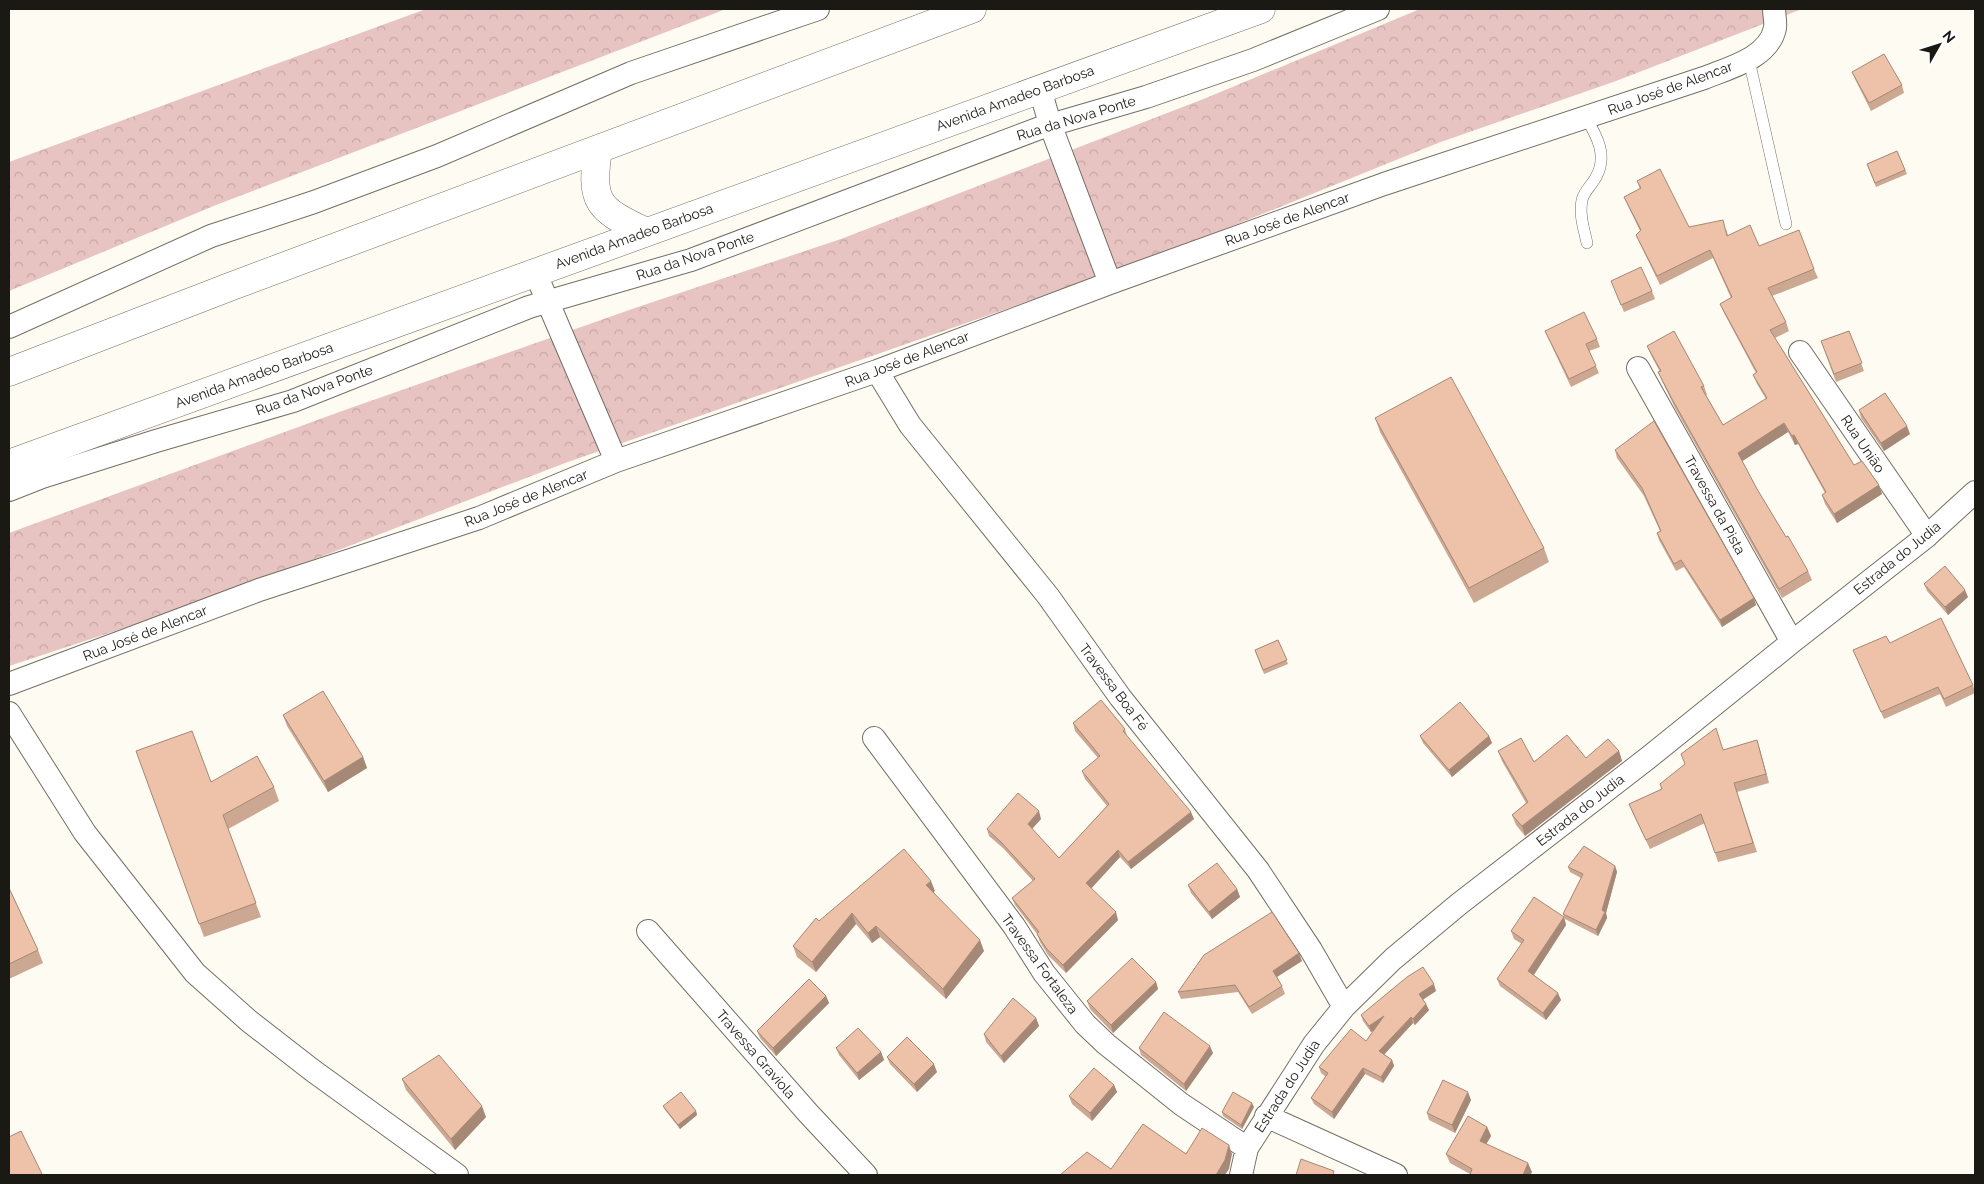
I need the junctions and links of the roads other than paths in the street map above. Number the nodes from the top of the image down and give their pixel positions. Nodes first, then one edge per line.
1 (818, 9) edge
2 (972, 9) edge
3 (1260, 9) edge
4 (1378, 9) edge
5 (1774, 9) edge
6 (1207, 19) edge
7 (1749, 60) junction
8 (1040, 89) junction
9 (1586, 118) junction
10 (1050, 124) junction
11 (598, 149) junction
12 (1786, 224) dead end
13 (644, 232) junction
14 (1587, 243) dead end
15 (536, 272) junction
16 (1110, 283) junction
17 (549, 301) junction
18 (9, 327) edge
19 (1800, 352) dead end
20 (1638, 368) dead end
21 (877, 371) junction
22 (9, 372) edge
23 (616, 462) junction
24 (9, 464) edge
25 (9, 490) edge
26 (1975, 492) edge
27 (1926, 536) junction
28 (1792, 642) junction
29 (9, 684) edge
30 (9, 713) edge
31 (874, 738) dead end
32 (648, 931) dead end
33 (1344, 1006) junction
34 (1266, 1116) junction
35 (1247, 1148) junction
36 (457, 1175) edge
37 (866, 1175) edge
38 (1241, 1175) edge
39 (1396, 1175) edge

1 - 18 street
2 - 11 main road
3 - 6 main road, Avenida Amadeo Barbosa
4 - 10 street, Rua da Nova Ponte
5 - 7 street, Rua José de Alencar
6 - 8 main road, Avenida Amadeo Barbosa
7 - 9 street, Rua José de Alencar
7 - 12 lane
8 - 10 street
8 - 13 main road, Avenida Amadeo Barbosa
9 - 14 lane
9 - 16 street, Rua José de Alencar
10 - 16 street
10 - 17 street, Rua da Nova Ponte
11 - 13 main road
11 - 22 main road
13 - 15 main road, Avenida Amadeo Barbosa
15 - 17 street
15 - 24 main road, Avenida Amadeo Barbosa
16 - 21 street, Rua José de Alencar
17 - 23 street
17 - 25 street, Rua da Nova Ponte
19 - 27 street, Rua União
20 - 28 street, Travessa da Pista
21 - 23 street, Rua José de Alencar
21 - 33 street, Travessa Boa Fé
23 - 29 street, Rua José de Alencar
26 - 27 street, Estrada do Judia
27 - 28 street, Estrada do Judia
28 - 33 street, Estrada do Judia
30 - 36 street
31 - 35 street, Travessa Fortaleza
32 - 37 street, Travessa Graviola
33 - 34 street, Estrada do Judia
34 - 35 street, Estrada do Judia
34 - 39 street
35 - 38 street, Estrada do Judia

